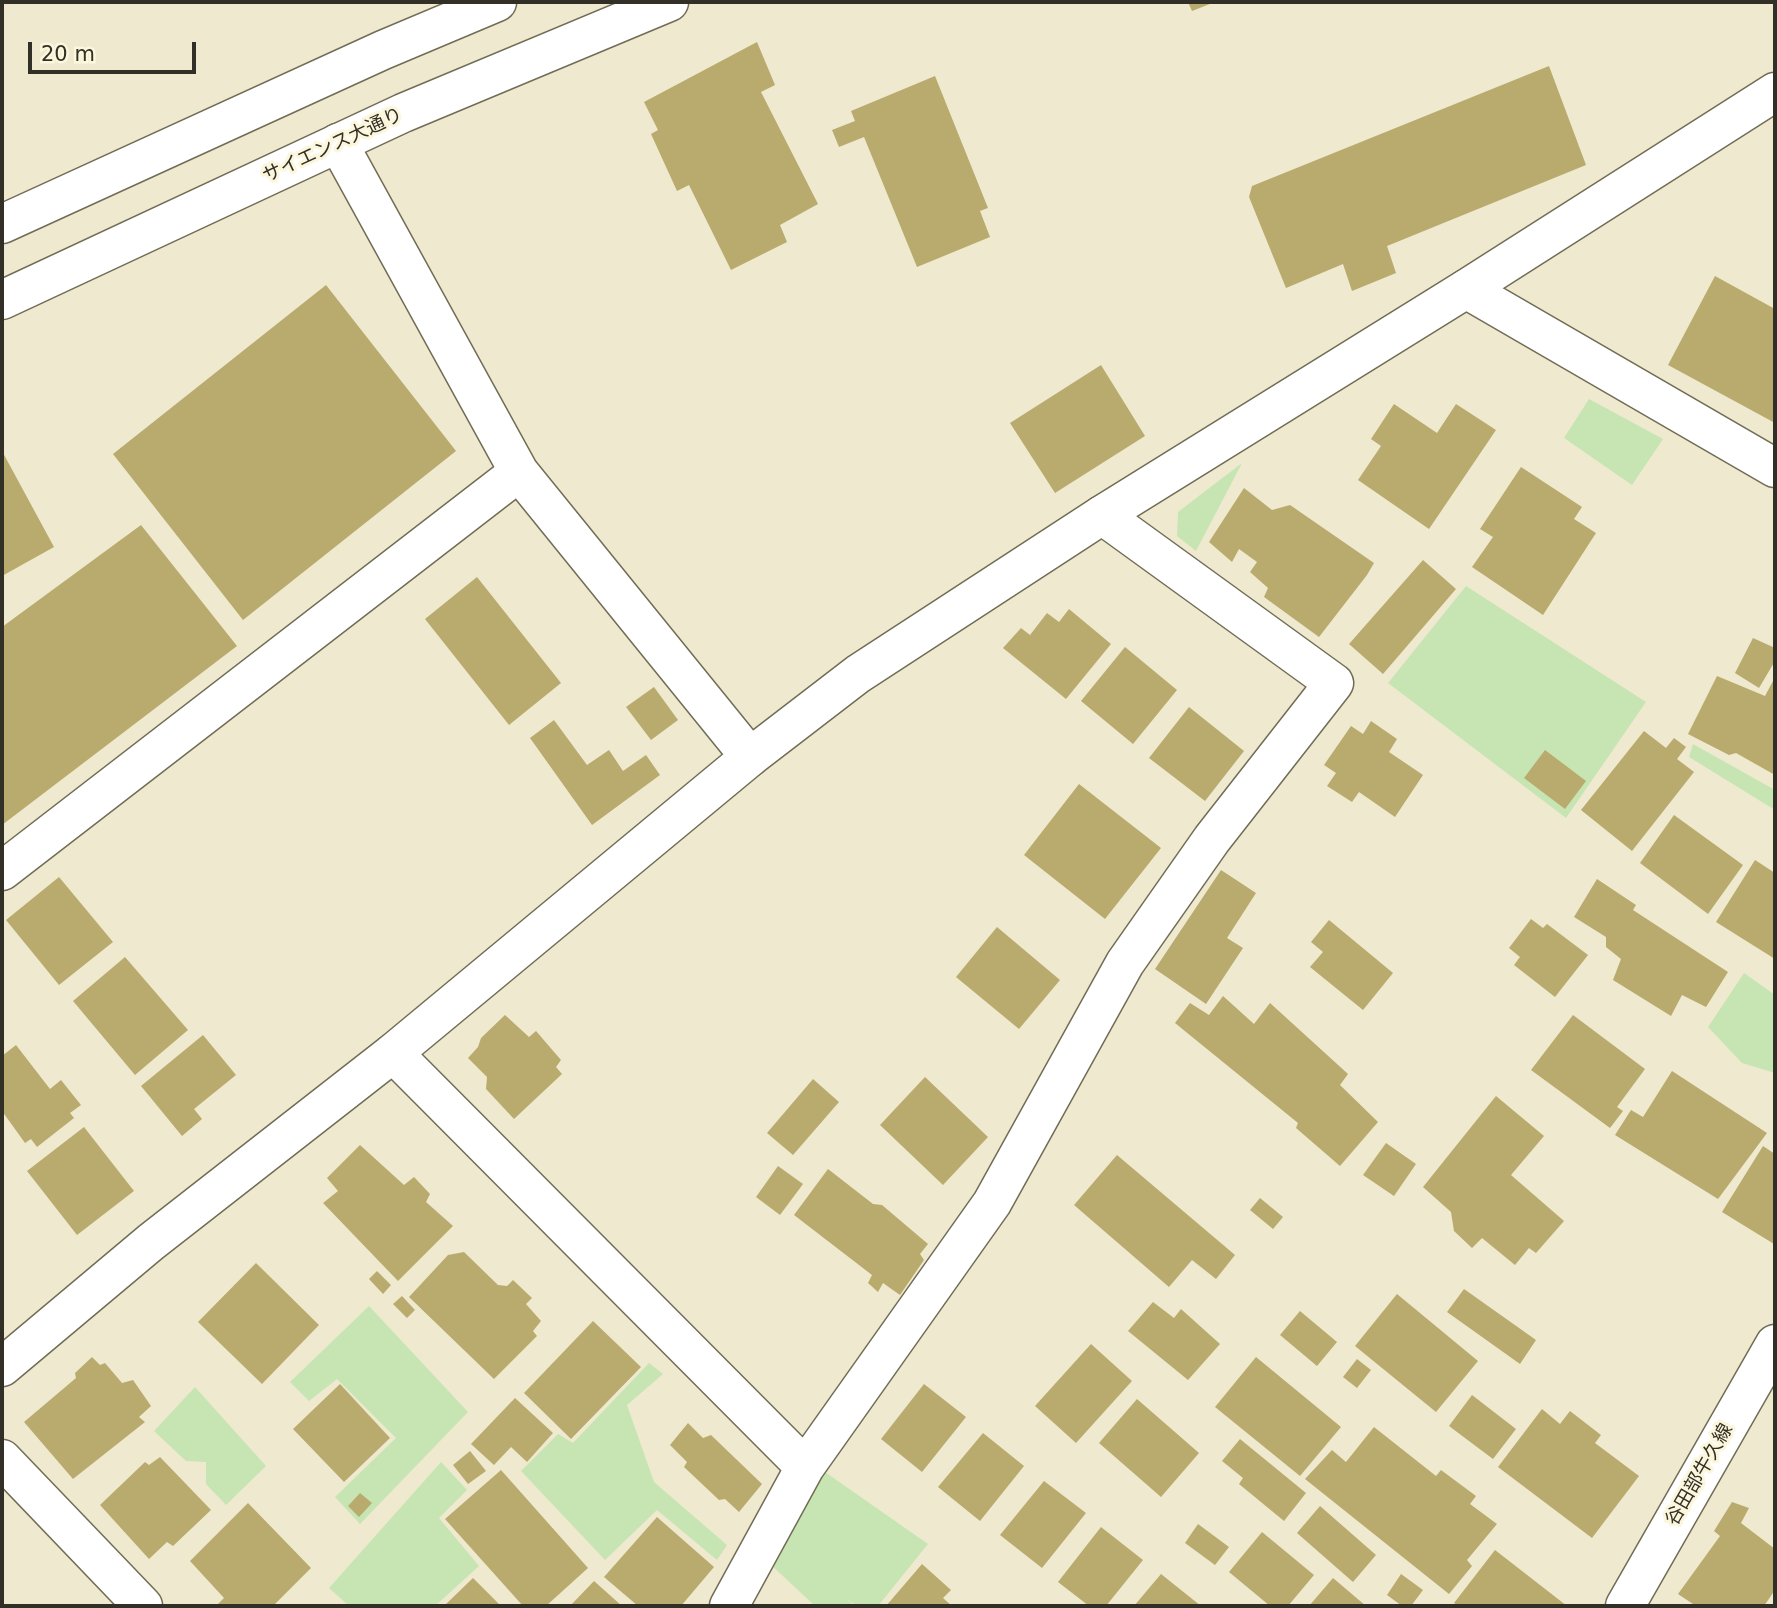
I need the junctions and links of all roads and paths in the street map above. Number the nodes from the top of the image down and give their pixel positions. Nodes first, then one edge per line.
1 (498, 2) edge
2 (669, 2) edge
3 (1775, 92) edge
4 (338, 143) junction
5 (2, 224) edge
6 (1466, 289) junction
7 (2, 300) edge
8 (1775, 468) edge
9 (519, 472) junction
10 (1102, 515) junction
11 (750, 757) junction
12 (2, 871) edge
13 (393, 1053) junction
14 (1775, 1344) edge
15 (2, 1367) edge
16 (2, 1459) edge
17 (805, 1467) junction
18 (143, 1606) edge
19 (729, 1606) edge
20 (1625, 1606) edge

1 - 5 street
2 - 4 street, サイエンス大通り
3 - 6 street
4 - 7 street, サイエンス大通り
4 - 9 street
6 - 8 street
6 - 10 street
9 - 11 street
9 - 12 street
10 - 11 street
10 - 17 street
11 - 13 street
13 - 15 street
13 - 17 street
14 - 20 street, 谷田部牛久線
16 - 18 street
17 - 19 street

